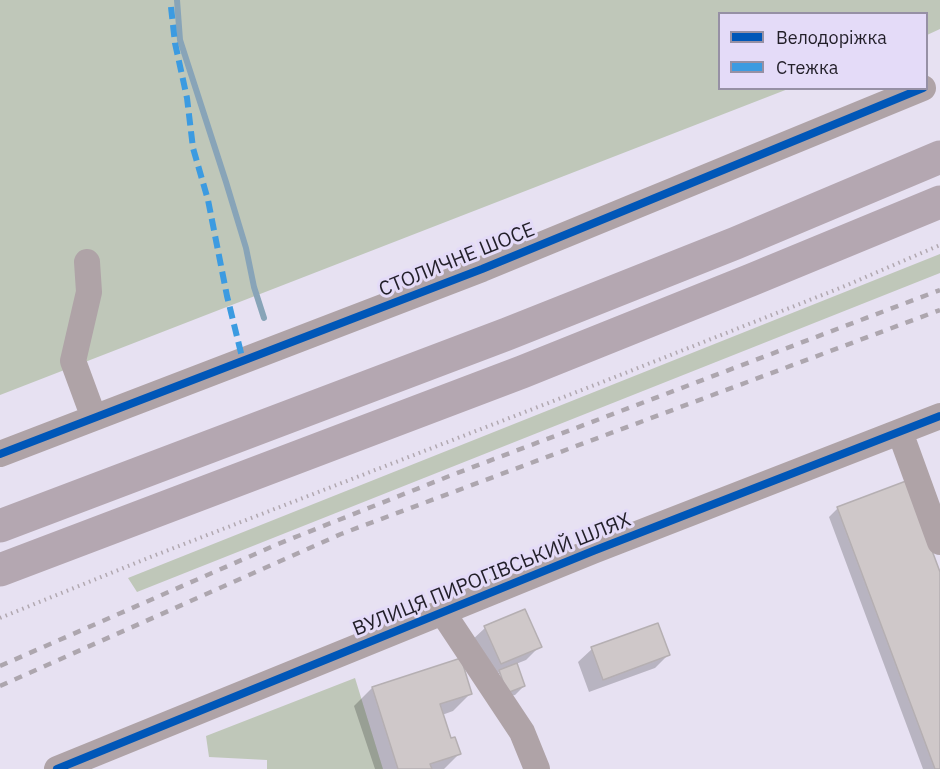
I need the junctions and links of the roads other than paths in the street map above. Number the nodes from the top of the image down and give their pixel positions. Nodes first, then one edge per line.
1 (920, 90) edge
2 (940, 157) edge
3 (940, 202) edge
4 (87, 262) dead end
5 (940, 416) edge
6 (94, 418) junction
7 (900, 432) junction
8 (0, 454) edge
9 (0, 526) edge
10 (940, 542) edge
11 (0, 570) edge
12 (443, 613) junction
13 (60, 769) edge
14 (537, 769) edge

1 - 6 street, СТОЛИЧНЕ ШОСЕ
2 - 9 highway
3 - 11 highway
4 - 6 street
5 - 7 street, ВУЛИЦЯ ПИРОГІВСЬКИЙ ШЛЯХ
6 - 8 street, СТОЛИЧНЕ ШОСЕ
7 - 10 street
7 - 12 street, ВУЛИЦЯ ПИРОГІВСЬКИЙ ШЛЯХ
12 - 13 street, ВУЛИЦЯ ПИРОГІВСЬКИЙ ШЛЯХ
12 - 14 street

